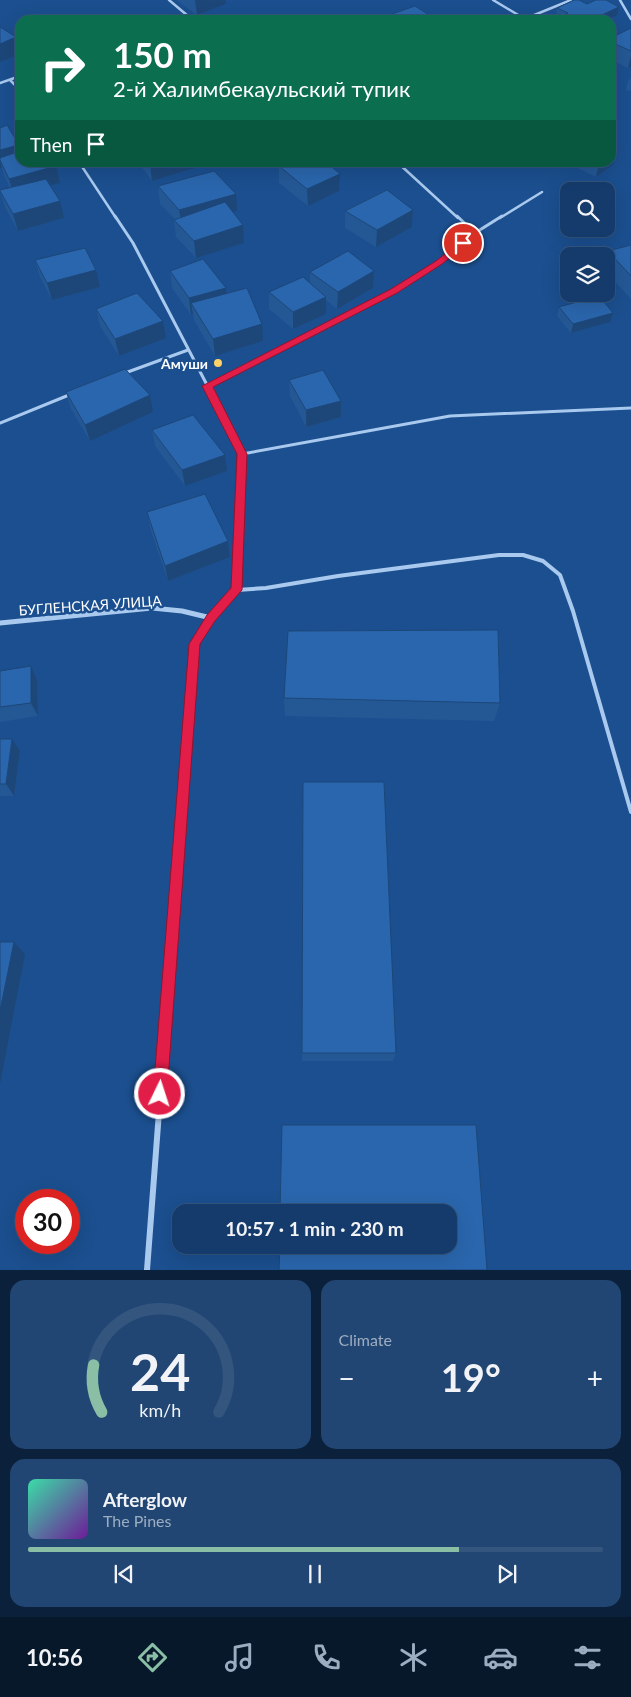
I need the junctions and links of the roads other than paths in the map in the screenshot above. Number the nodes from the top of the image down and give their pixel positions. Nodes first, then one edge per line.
1 (169, 0) edge
2 (493, 0) edge
3 (570, 0) edge
4 (620, 0) edge
5 (187, 15) edge
6 (517, 15) edge
7 (534, 15) edge
8 (631, 19) edge
9 (15, 78) edge
10 (10, 80) junction
11 (0, 83) edge
12 (15, 85) edge
13 (82, 167) edge
14 (402, 167) edge
15 (542, 192) dead end
16 (475, 233) junction
17 (188, 350) junction
18 (120, 375) edge
19 (207, 386) junction
20 (74, 394) edge
21 (631, 408) edge
22 (0, 422) edge
23 (242, 454) junction
24 (237, 590) junction
25 (211, 618) junction
26 (0, 623) edge
27 (631, 812) edge
28 (147, 1270) edge

1 - 5 lane
2 - 6 lane
3 - 7 lane
4 - 8 lane
9 - 10 lane
10 - 11 lane
10 - 12 lane
13 - 17 lane
14 - 16 lane
15 - 16 lane
16 - 19 lane
17 - 18 lane
17 - 19 lane
19 - 23 street
20 - 22 lane
21 - 23 lane
23 - 24 street
24 - 25 street
24 - 27 lane
25 - 26 street, БУГЛЕНСКАЯ УЛИЦА
25 - 28 street

